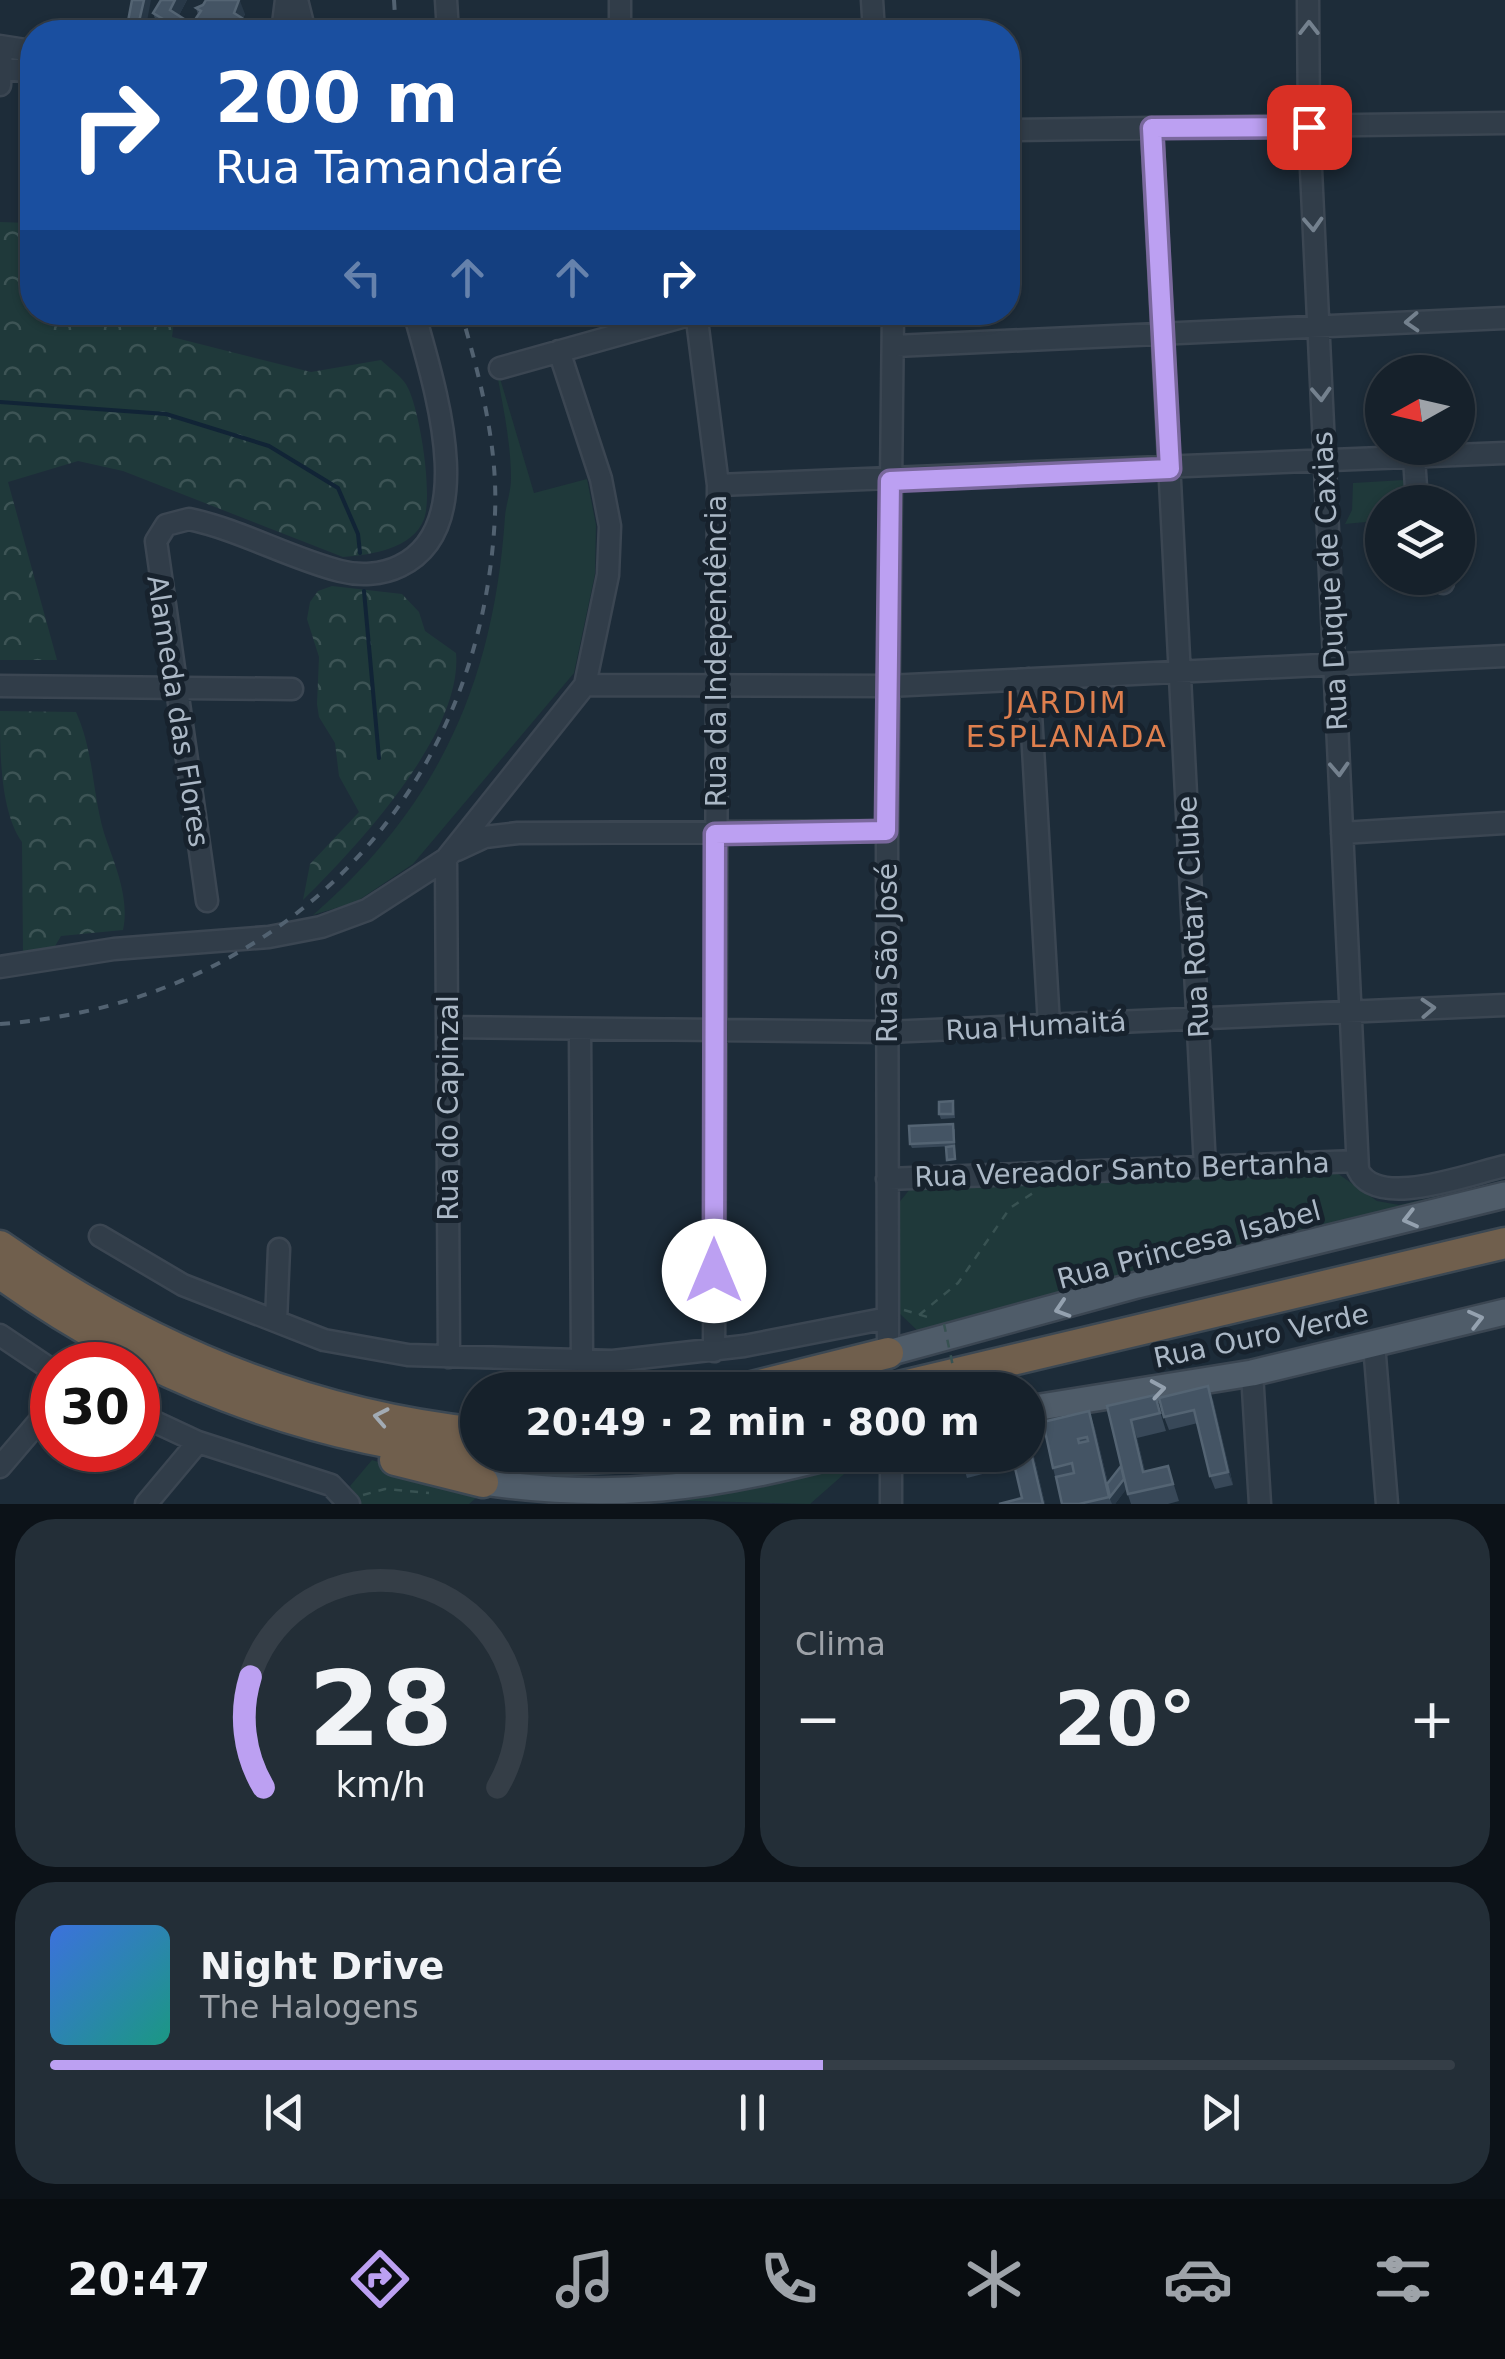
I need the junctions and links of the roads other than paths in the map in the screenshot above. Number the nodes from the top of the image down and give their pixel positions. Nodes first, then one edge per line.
1 (264, 0) edge
2 (1308, 0) edge
3 (290, 4) edge
4 (1, 57) edge
5 (0, 84) edge
6 (1505, 123) edge
7 (1309, 127) junction
8 (1152, 128) junction
9 (1020, 130) edge
10 (1505, 318) edge
11 (417, 325) edge
12 (653, 325) edge
13 (698, 325) edge
14 (893, 325) edge
15 (1318, 327) junction
16 (1163, 334) junction
17 (894, 346) junction
18 (553, 353) junction
19 (500, 368) dead end
20 (1505, 452) edge
21 (1475, 454) edge
22 (1365, 460) edge
23 (1324, 462) junction
24 (1170, 469) junction
25 (890, 481) junction
26 (718, 485) junction
27 (1505, 656) edge
28 (1334, 664) junction
29 (1180, 672) junction
30 (1029, 679) junction
31 (585, 685) junction
32 (0, 686) edge
33 (716, 686) junction
34 (888, 686) junction
35 (292, 689) dead end
36 (176, 690) junction
37 (501, 790) junction
38 (1505, 823) edge
39 (886, 831) junction
40 (518, 833) junction
41 (1342, 833) junction
42 (715, 834) junction
43 (449, 856) junction
44 (207, 901) dead end
45 (0, 967) edge
46 (1505, 1005) edge
47 (1350, 1012) junction
48 (1198, 1018) junction
49 (1048, 1025) junction
50 (447, 1027) junction
51 (580, 1030) junction
52 (887, 1032) junction
53 (714, 1033) junction
54 (1357, 1161) junction
55 (1505, 1166) edge
56 (1206, 1167) junction
57 (888, 1179) junction
58 (1505, 1195) edge
59 (100, 1236) dead end
60 (1505, 1243) edge
61 (0, 1246) edge
62 (279, 1250) dead end
63 (1505, 1264) edge
64 (0, 1273) edge
65 (888, 1312) junction
66 (1505, 1312) edge
67 (276, 1322) junction
68 (0, 1335) edge
69 (1374, 1344) junction
70 (714, 1351) junction
71 (888, 1353) junction
72 (30, 1355) edge
73 (449, 1357) junction
74 (582, 1361) junction
75 (812, 1372) edge
76 (962, 1372) edge
77 (1045, 1373) edge
78 (1252, 1373) junction
79 (1045, 1406) edge
80 (160, 1424) edge
81 (30, 1432) edge
82 (198, 1442) junction
83 (460, 1443) edge
84 (460, 1446) edge
85 (0, 1467) edge
86 (531, 1472) edge
87 (763, 1472) edge
88 (891, 1472) edge
89 (628, 1498) edge
90 (349, 1503) edge
91 (146, 1504) edge
92 (891, 1504) edge
93 (1260, 1504) edge
94 (1387, 1504) edge

1 - 3 street
7 -> 2 street, Rua Duque de Caxias
4 - 5 street
6 - 7 street
7 - 8 street
7 -> 15 street, Rua Duque de Caxias
8 - 9 street
8 - 16 street, Rua Rotary Clube
10 -> 15 street
11 - 36 street, Alameda das Flores
12 - 18 street
13 - 26 street, Rua da Independência
14 - 17 street, Rua São José
15 - 16 street
15 -> 23 street, Rua Duque de Caxias
16 - 17 street
16 - 24 street, Rua Rotary Clube
17 - 25 street, Rua São José
18 - 19 street
18 - 31 street
20 - 21 street
22 - 23 street
23 - 24 street
23 - 28 street, Rua Duque de Caxias
24 - 25 street
24 - 29 street, Rua Rotary Clube
25 - 26 street
25 - 34 street, Rua São José
26 - 33 street, Rua da Independência
27 - 28 street
28 - 29 street
28 -> 41 street, Rua Duque de Caxias
29 - 30 street
29 - 48 street, Rua Rotary Clube
30 - 34 street
30 - 49 street
31 - 33 street
31 - 37 street
32 - 36 street
33 - 34 street
33 - 42 street, Rua da Independência
34 - 39 street, Rua São José
35 - 36 street
36 - 44 street, Alameda das Flores
37 - 40 street
37 - 43 street
38 - 41 street
39 - 42 street
39 - 52 street, Rua São José
40 - 42 street
40 - 43 street
41 - 47 street, Rua Duque de Caxias
42 - 53 street, Rua da Independência
43 - 45 street
43 - 50 street, Rua do Capinzal
47 -> 46 street, Rua Humaitá
47 - 48 street, Rua Humaitá
47 - 54 street, Rua Duque de Caxias
48 - 49 street, Rua Humaitá
48 - 56 street, Rua Rotary Clube
49 - 52 street, Rua Humaitá
50 - 51 street, Rua Humaitá
50 - 73 street, Rua do Capinzal
51 - 53 street, Rua Humaitá
51 - 74 street
52 - 53 street, Rua Humaitá
52 - 57 street, Rua São José
53 - 70 street, Rua da Independência
54 - 55 street
54 - 56 street, Rua Vereador Santo Bertanha
56 - 57 street, Rua Vereador Santo Bertanha
57 - 65 street, Rua São José
58 -> 71 main road, Rua Princesa Isabel
59 - 67 street
60 - 76 highway
83 -> 61 highway
62 - 67 street
63 - 77 highway
64 - 84 highway
65 - 70 street
65 - 71 street, Rua São José
69 -> 66 main road, Rua Ouro Verde
67 - 73 street
68 - 72 street
69 - 78 main road, Rua Ouro Verde
69 - 94 street
70 - 74 street
71 - 75 highway
73 - 74 street
79 -> 78 main road, Rua Ouro Verde
78 - 93 street
80 - 82 street
81 - 85 street
82 - 90 street
82 - 91 street
86 - 89 main road
87 - 89 main road
88 - 92 street

